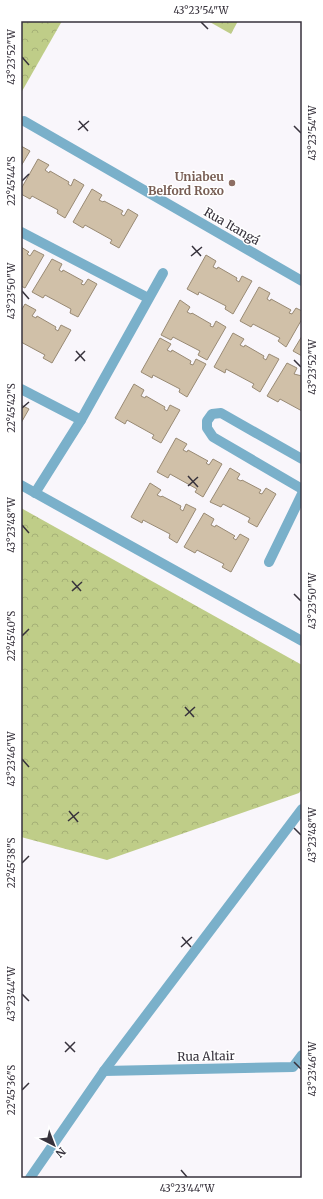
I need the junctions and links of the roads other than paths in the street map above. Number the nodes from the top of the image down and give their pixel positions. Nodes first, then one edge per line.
1 (24, 121) dead end
2 (21, 232) edge
3 (163, 272) dead end
4 (302, 281) edge
5 (148, 298) junction
6 (21, 389) edge
7 (81, 420) junction
8 (302, 459) edge
9 (21, 485) edge
10 (302, 489) edge
11 (36, 494) junction
12 (302, 494) edge
13 (269, 562) dead end
14 (302, 641) edge
15 (302, 809) edge
16 (302, 1055) edge
17 (298, 1067) edge
18 (104, 1071) junction
19 (30, 1178) edge

1 - 4 street, Rua Itangá
2 - 5 street
3 - 5 street
5 - 7 street
6 - 7 street
7 - 11 street
8 - 10 street
9 - 11 street
11 - 14 street
12 - 13 street
15 - 18 street
16 - 17 street, Rua Altair
17 - 18 street, Rua Altair
18 - 19 street

